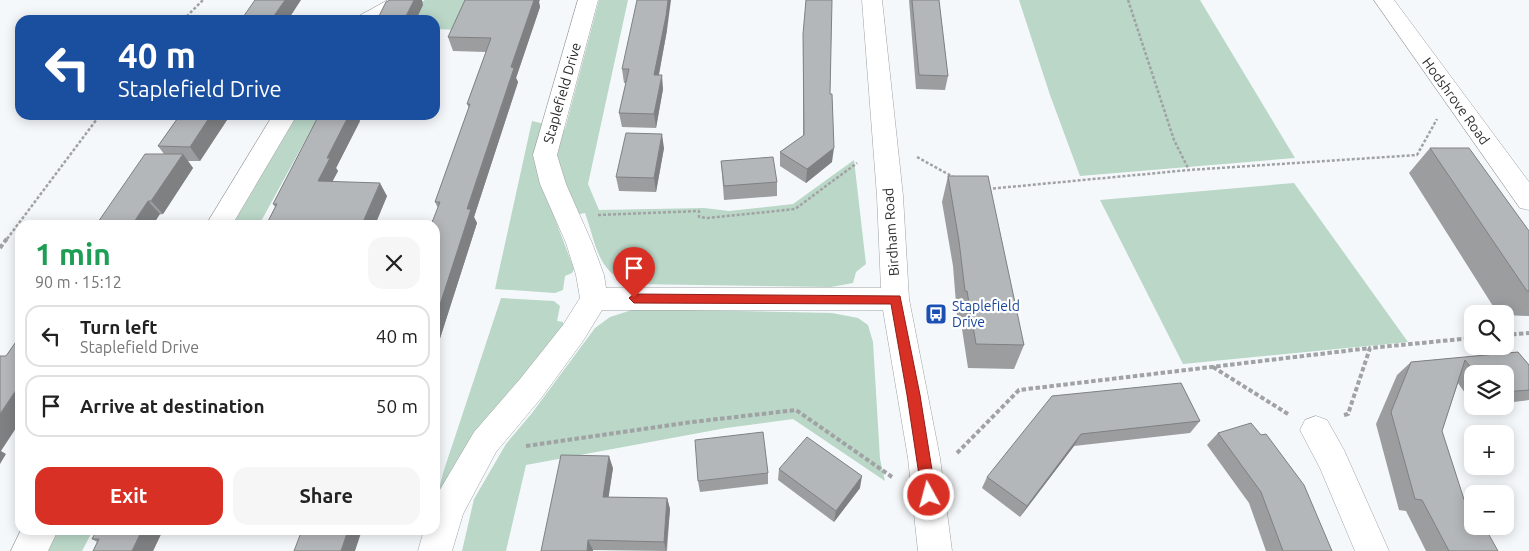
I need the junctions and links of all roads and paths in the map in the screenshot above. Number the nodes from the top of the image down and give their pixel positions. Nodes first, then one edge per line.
1 (203, 0) edge
2 (402, 0) edge
3 (588, 0) edge
4 (872, 0) edge
5 (1128, 0) edge
6 (1384, 0) edge
7 (188, 15) edge
8 (375, 15) edge
9 (1465, 114) junction
10 (96, 120) edge
11 (282, 120) edge
12 (873, 156) junction
13 (1189, 170) junction
14 (962, 181) edge
15 (979, 190) edge
16 (1529, 201) edge
17 (597, 215) dead end
18 (21, 220) edge
19 (222, 220) edge
20 (15, 228) edge
21 (0, 248) edge
22 (594, 299) junction
23 (896, 299) junction
24 (1529, 333) edge
25 (1514, 335) edge
26 (1464, 339) edge
27 (1370, 348) junction
28 (1212, 366) junction
29 (1316, 430) junction
30 (526, 446) dead end
31 (954, 456) dead end
32 (892, 478) dead end
33 (440, 534) edge
34 (38, 535) edge
35 (440, 535) edge
36 (28, 551) edge
37 (435, 551) edge
38 (935, 551) edge
39 (1372, 551) edge

1 - 7 path
2 - 8 street
3 - 22 street, Staplefield Drive
4 - 12 street, Birdham Road
5 - 13 path
6 - 9 street, Hodshrove Road
9 - 13 path
9 - 16 street, Hodshrove Road
10 - 18 path
11 - 19 street
12 - 14 path
12 - 17 path
12 - 23 street, Birdham Road
13 - 15 path
20 - 21 path
22 - 23 street
22 - 33 street
23 - 38 street, Birdham Road
24 - 25 path
26 - 27 path
27 - 28 path
27 - 29 path
28 - 29 path
28 - 31 path
29 - 39 street
30 - 32 path
34 - 36 street
35 - 37 street

